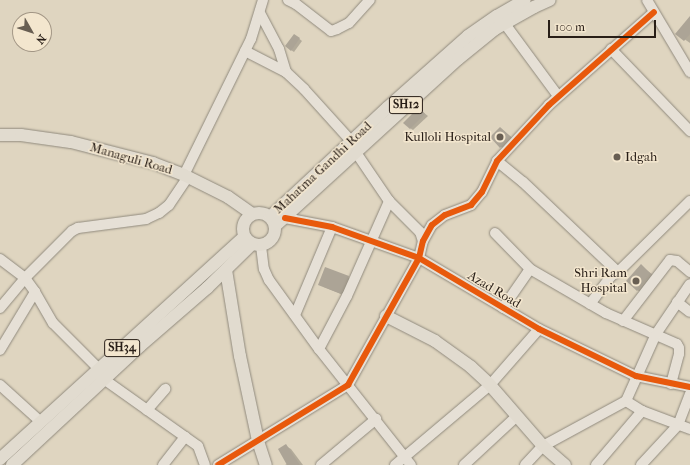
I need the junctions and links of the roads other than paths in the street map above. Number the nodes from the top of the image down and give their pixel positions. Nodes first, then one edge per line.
1 (263, 0) edge
2 (288, 0) edge
3 (370, 0) edge
4 (550, 0) edge
5 (647, 0) edge
6 (532, 2) edge
7 (654, 12) junction
8 (260, 13) junction
9 (505, 24) junction
10 (611, 49) junction
11 (245, 51) junction
12 (286, 72) junction
13 (690, 72) edge
14 (558, 96) junction
15 (690, 131) edge
16 (0, 135) edge
17 (353, 146) junction
18 (497, 161) junction
19 (186, 176) junction
20 (389, 201) junction
21 (690, 202) edge
22 (252, 214) junction
23 (285, 218) junction
24 (272, 221) junction
25 (332, 227) junction
26 (495, 232) dead end
27 (372, 240) junction
28 (423, 240) junction
29 (252, 242) junction
30 (0, 258) edge
31 (419, 258) junction
32 (689, 267) edge
33 (530, 269) junction
34 (226, 270) junction
35 (618, 272) junction
36 (25, 278) junction
37 (690, 284) edge
38 (35, 292) junction
39 (677, 302) junction
40 (590, 304) junction
41 (0, 308) edge
42 (503, 308) junction
43 (690, 312) edge
44 (296, 315) junction
45 (386, 316) junction
46 (623, 321) junction
47 (539, 329) junction
48 (656, 334) junction
49 (319, 348) junction
50 (0, 350) edge
51 (99, 369) junction
52 (636, 376) junction
53 (106, 380) junction
54 (671, 384) junction
55 (0, 385) edge
56 (348, 385) junction
57 (490, 385) junction
58 (690, 387) edge
59 (165, 389) dead end
60 (690, 394) edge
61 (626, 401) junction
62 (147, 410) junction
63 (642, 411) junction
64 (517, 416) junction
65 (376, 419) junction
66 (41, 422) junction
67 (678, 425) junction
68 (690, 429) edge
69 (185, 438) junction
70 (258, 441) junction
71 (543, 446) junction
72 (0, 459) edge
73 (408, 461) edge
74 (12, 465) edge
75 (162, 465) edge
76 (205, 465) edge
77 (218, 465) edge
78 (266, 465) edge
79 (321, 465) edge
80 (395, 465) edge
81 (464, 465) edge
82 (525, 465) edge
83 (565, 465) edge
84 (596, 465) edge
85 (641, 465) edge

1 - 8 street
2 - 3 street
4 - 6 main road, Mahatma Gandhi Road / SH12
5 - 7 street
6 - 9 main road, Mahatma Gandhi Road / SH12
6 - 17 main road, Mahatma Gandhi Road / SH12
7 - 10 street
7 - 13 street
8 - 11 street
8 - 12 street
9 - 14 street
9 - 17 main road, Mahatma Gandhi Road / SH12
10 - 14 street
10 - 15 street
11 - 12 street
11 - 19 street
12 - 17 street
14 - 18 street
16 - 19 main road, Managuli Road
17 - 20 street
17 - 23 main road, Mahatma Gandhi Road / SH12
17 - 24 main road, Mahatma Gandhi Road / SH12
18 - 28 street
18 - 35 street
19 - 22 main road, Managuli Road
19 - 36 street
20 - 27 street
20 - 28 street
21 - 35 street
22 - 24 main road
22 - 29 main road
23 - 24 main road, Mahatma Gandhi Road / SH12
23 - 25 street, Azad Road
24 - 29 main road, SH34
25 - 27 street, Azad Road
25 - 44 street
26 - 33 street
27 - 31 street, Azad Road
27 - 49 street
28 - 31 street
29 - 34 main road, SH34
29 - 44 street
29 - 51 main road, SH34
30 - 36 street
31 - 42 street, Azad Road
31 - 45 street
32 - 46 street
33 - 40 street
33 - 42 street
34 - 53 main road, SH34
34 - 70 main road
35 - 40 street
36 - 38 street
36 - 41 street
37 - 39 street
38 - 50 street
38 - 51 street
39 - 43 street
39 - 48 street
40 - 46 street
42 - 47 street, Azad Road
44 - 49 street
45 - 56 street
45 - 57 main road
46 - 48 street
47 - 52 street, Azad Road
47 - 57 street
48 - 52 street
48 - 54 street
49 - 56 street
51 - 66 main road, SH34
52 - 54 street, Azad Road
52 - 61 street
53 - 62 street
53 - 74 main road, SH34
54 - 58 street, Azad Road
55 - 66 street
56 - 65 street
56 - 70 street
57 - 64 main road
57 - 73 street
59 - 62 street
60 - 67 street
61 - 63 street
61 - 71 street
62 - 69 street
63 - 67 street
63 - 84 street
64 - 71 main road
64 - 81 street
65 - 73 street
65 - 79 street
66 - 72 main road, SH34
67 - 68 street
67 - 85 street
69 - 75 street
69 - 76 street
70 - 77 street
70 - 78 main road
71 - 82 street
71 - 83 main road
73 - 80 street

